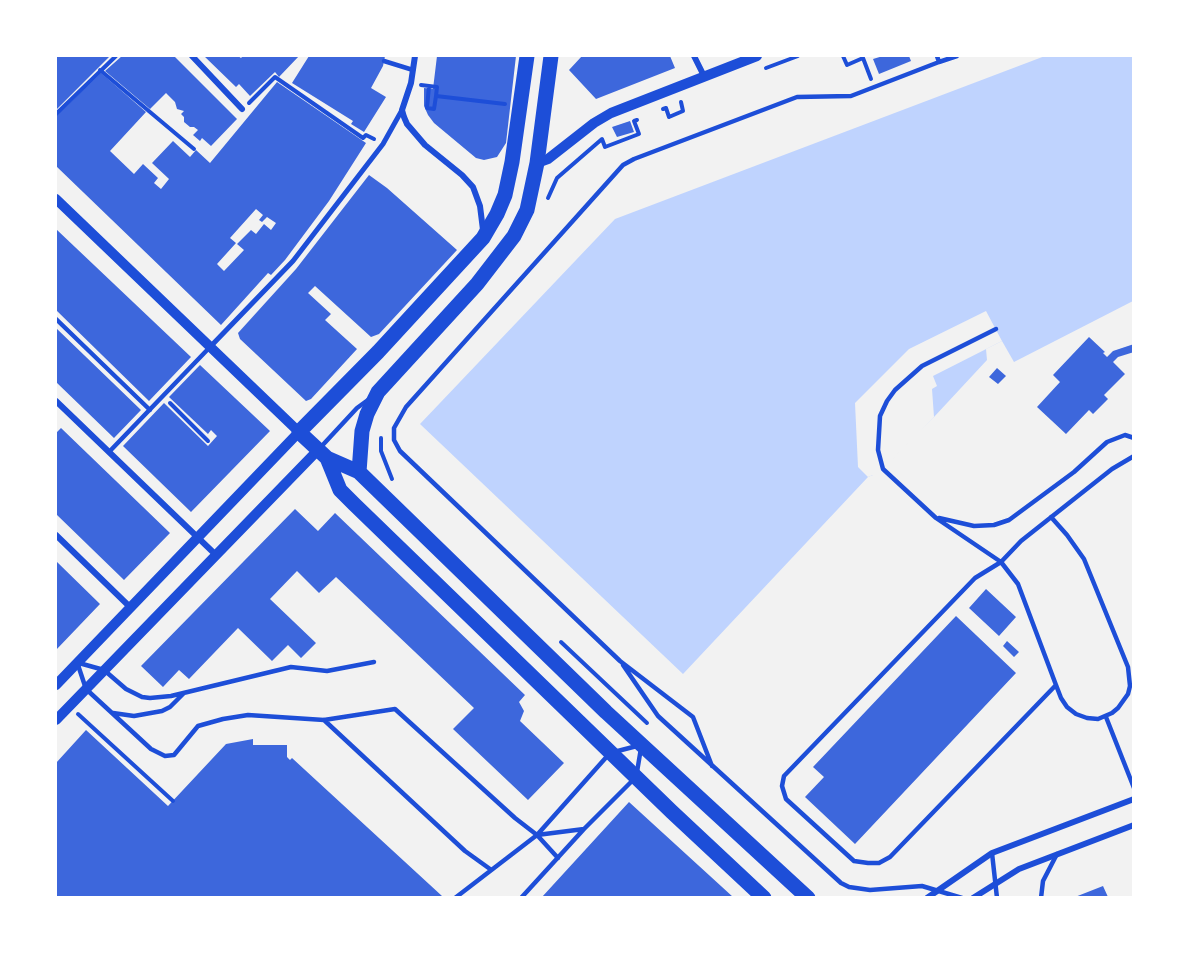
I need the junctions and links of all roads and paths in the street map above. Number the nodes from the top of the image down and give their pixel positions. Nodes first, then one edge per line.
1 (116, 56) edge
2 (192, 56) edge
3 (415, 56) edge
4 (527, 56) edge
5 (551, 56) edge
6 (694, 56) edge
7 (757, 56) edge
8 (798, 56) edge
9 (843, 56) edge
10 (937, 56) edge
11 (957, 56) edge
12 (384, 61) dead end
13 (939, 62) junction
14 (766, 68) dead end
15 (100, 70) junction
16 (413, 70) junction
17 (881, 75) dead end
18 (704, 76) junction
19 (436, 96) junction
20 (690, 98) dead end
21 (242, 110) joint
22 (402, 110) junction
23 (506, 111) dead end
24 (655, 112) dead end
25 (56, 114) edge
26 (644, 117) dead end
27 (383, 144) junction
28 (194, 149) dead end
29 (537, 163) junction
30 (56, 199) edge
31 (547, 202) dead end
32 (483, 238) junction
33 (56, 319) edge
34 (996, 329) dead end
35 (210, 347) junction
36 (378, 392) junction
37 (163, 396) junction
38 (57, 405) edge
39 (150, 410) junction
40 (299, 432) junction
41 (382, 434) dead end
42 (1134, 438) edge
43 (208, 441) dead end
44 (109, 452) junction
45 (322, 454) junction
46 (1134, 456) edge
47 (359, 472) junction
48 (393, 483) dead end
49 (936, 518) junction
50 (1051, 518) junction
51 (56, 535) edge
52 (198, 537) junction
53 (216, 555) junction
54 (1001, 562) junction
55 (130, 607) junction
56 (555, 636) dead end
57 (620, 661) junction
58 (374, 662) dead end
59 (77, 663) junction
60 (104, 670) junction
61 (56, 685) edge
62 (1056, 685) junction
63 (86, 689) junction
64 (184, 693) junction
65 (69, 706) junction
66 (113, 713) junction
67 (1106, 717) junction
68 (56, 720) edge
69 (324, 720) junction
70 (649, 725) dead end
71 (642, 744) junction
72 (610, 753) junction
73 (712, 766) junction
74 (636, 777) junction
75 (1134, 788) edge
76 (1134, 799) edge
77 (173, 801) dead end
78 (1134, 825) edge
79 (584, 829) junction
80 (537, 835) junction
81 (992, 853) junction
82 (1058, 854) junction
83 (558, 858) junction
84 (490, 869) junction
85 (994, 884) junction
86 (939, 889) junction
87 (455, 897) edge
88 (521, 897) edge
89 (764, 897) edge
90 (808, 897) edge
91 (927, 897) edge
92 (962, 897) edge
93 (973, 897) edge
94 (997, 897) edge
95 (1041, 897) edge

1 - 15 path
2 - 21 street
3 - 16 street
4 - 32 main road
5 - 29 main road
6 - 18 street
7 - 18 street
8 - 14 path
9 - 17 path
10 - 13 lane
11 - 13 lane
12 - 16 lane
13 - 57 lane
15 - 25 path
15 - 28 path
16 - 22 street
18 - 29 street
19 - 19 path
19 - 23 path
20 - 24 path
21 - 27 path
22 - 27 street
22 - 32 street
26 - 31 path
27 - 35 street
29 - 36 main road
30 - 35 street
32 - 40 main road
33 - 39 lane
34 - 49 lane
35 - 37 lane
35 - 40 street
36 - 45 lane
36 - 47 main road
37 - 39 lane
37 - 43 path
38 - 44 street
39 - 44 lane
40 - 45 main road
40 - 52 street
41 - 48 path
42 - 49 lane
44 - 52 street
45 - 47 main road
45 - 53 street
45 - 72 main road
46 - 50 lane
47 - 71 main road
49 - 54 lane
50 - 54 lane
50 - 67 lane
51 - 55 street
52 - 53 street
52 - 55 street
53 - 60 street
54 - 62 lane
54 - 62 lane
55 - 59 street
56 - 70 path
57 - 73 lane
57 - 73 lane
58 - 64 lane
59 - 60 lane
59 - 61 street
59 - 63 lane
60 - 63 street
60 - 64 lane
62 - 67 lane
63 - 65 street
63 - 66 lane
64 - 66 lane
65 - 68 street
65 - 77 path
66 - 69 lane
67 - 75 lane
69 - 80 lane
69 - 84 lane
71 - 72 lane
71 - 74 lane
71 - 90 main road
72 - 74 main road
72 - 80 lane
73 - 86 lane
74 - 79 lane
74 - 89 main road
76 - 81 street
78 - 82 street
79 - 80 lane
79 - 83 lane
80 - 83 lane
80 - 84 lane
81 - 85 lane
81 - 86 street
82 - 85 street
82 - 95 lane
83 - 88 lane
84 - 87 lane
85 - 93 street
85 - 94 lane
86 - 91 street
86 - 92 lane

